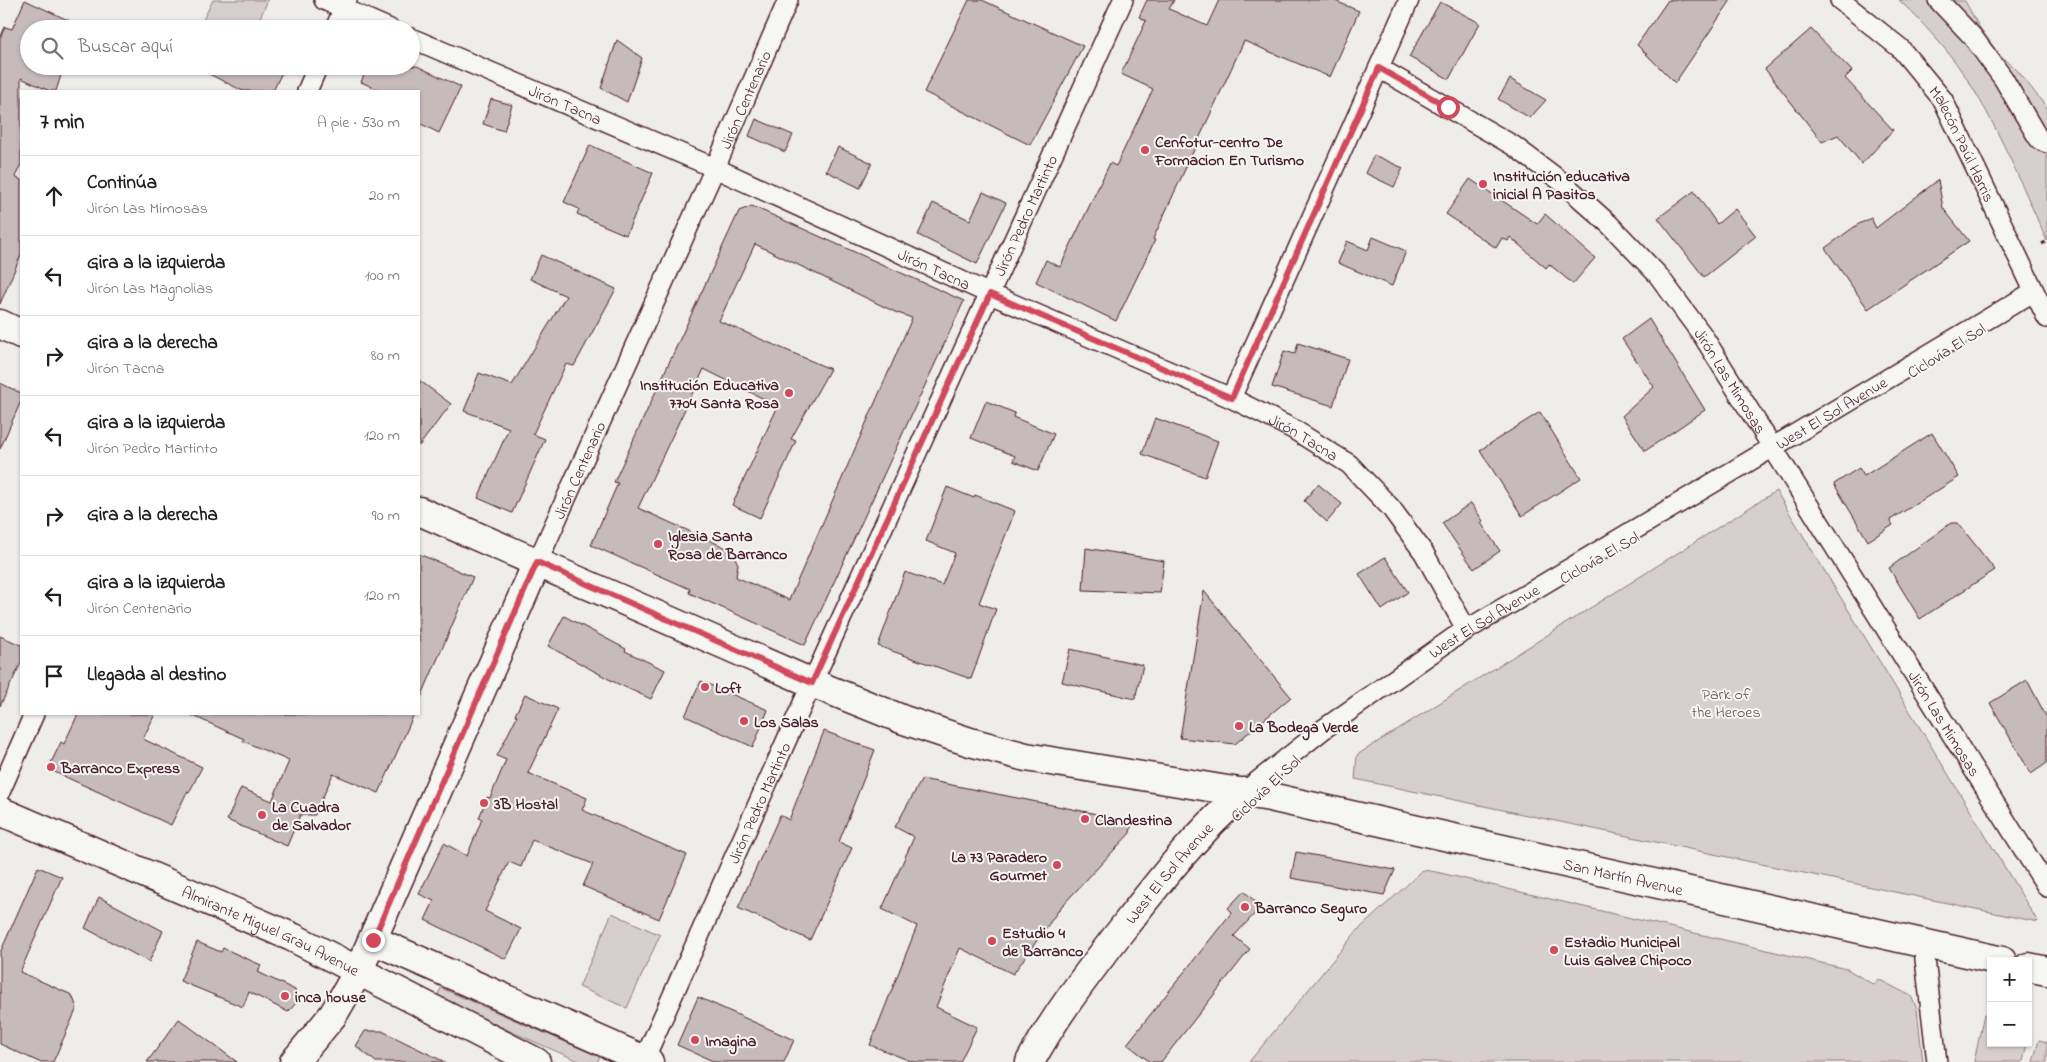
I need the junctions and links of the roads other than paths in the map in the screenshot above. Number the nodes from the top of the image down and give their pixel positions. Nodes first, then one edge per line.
1 (324, 0) edge
2 (788, 0) edge
3 (1123, 0) edge
4 (1409, 0) edge
5 (1840, 0) edge
6 (1938, 0) edge
7 (346, 4) edge
8 (339, 20) edge
9 (374, 20) edge
10 (420, 42) edge
11 (1379, 68) junction
12 (314, 75) edge
13 (307, 90) edge
14 (2047, 143) edge
15 (715, 168) junction
16 (2033, 292) junction
17 (990, 294) junction
18 (2047, 318) edge
19 (0, 324) edge
20 (20, 334) edge
21 (1232, 398) junction
22 (1773, 448) junction
23 (420, 511) edge
24 (537, 562) junction
25 (1466, 629) junction
26 (812, 683) junction
27 (34, 715) edge
28 (0, 792) edge
29 (1244, 792) junction
30 (0, 811) edge
31 (2047, 887) edge
32 (373, 940) junction
33 (1923, 942) junction
34 (1987, 957) edge
35 (2032, 968) edge
36 (359, 970) junction
37 (2047, 971) edge
38 (1032, 1060) edge
39 (645, 1061) edge
40 (294, 1062) edge
41 (536, 1062) edge
42 (1937, 1062) edge

1 - 7 street
2 - 15 street, Jirón Centenario
3 - 17 street, Jirón Pedro Martinto
4 - 11 street
5 - 16 street, Malecón Paúl Harris
6 - 14 street
7 - 8 street
7 - 9 street
10 - 15 street, Jirón Tacna
11 - 21 street
11 - 22 street, Jirón Las Mimosas
12 - 13 street
15 - 17 street, Jirón Tacna
15 - 24 street, Jirón Centenario
16 - 18 street, Malecón Paúl Harris
16 - 22 street, West El Sol Avenue
17 - 21 street, Jirón Tacna
17 - 26 street, Jirón Pedro Martinto
19 - 20 main road
21 - 25 street, Jirón Tacna
22 - 25 street, West El Sol Avenue
22 - 31 street, Jirón Las Mimosas
23 - 24 main road, San Martín Avenue
24 - 26 main road, San Martín Avenue
24 - 32 main road, Jirón Centenario
25 - 29 street, West El Sol Avenue
26 - 29 main road, San Martín Avenue
26 - 39 street, Jirón Pedro Martinto
27 - 28 street
29 - 33 main road, San Martín Avenue
29 - 38 main road, West El Sol Avenue
30 - 36 main road, Almirante Miguel Grau Avenue
32 - 36 main road, Jirón Centenario
32 - 39 main road, Almirante Miguel Grau Avenue
33 - 34 main road, San Martín Avenue
33 - 42 street
35 - 37 main road
36 - 40 main road, Jirón Centenario
36 - 41 main road, Almirante Miguel Grau Avenue

